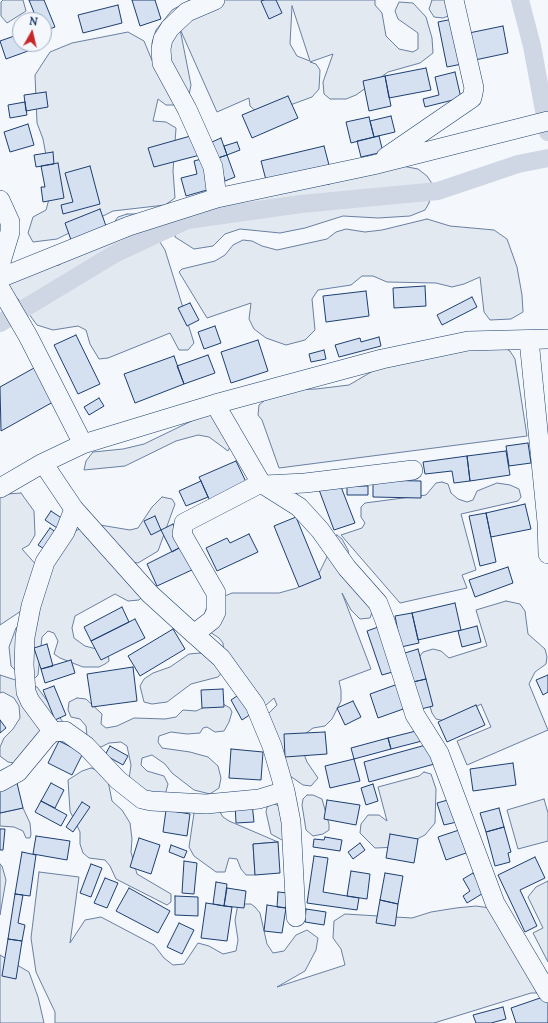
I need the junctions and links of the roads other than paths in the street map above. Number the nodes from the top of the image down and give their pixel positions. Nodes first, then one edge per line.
1 (215, 0) edge
2 (454, 0) edge
3 (542, 122) edge
4 (373, 165) junction
5 (217, 198) junction
6 (0, 200) edge
7 (0, 265) edge
8 (0, 278) edge
9 (0, 288) edge
10 (548, 339) edge
11 (529, 340) junction
12 (215, 404) junction
13 (83, 444) junction
14 (43, 463) junction
15 (413, 470) dead end
16 (263, 484) junction
17 (0, 488) edge
18 (74, 509) junction
19 (548, 554) edge
20 (194, 634) junction
21 (53, 732) junction
22 (0, 782) edge
23 (285, 791) junction
24 (296, 917) dead end
25 (548, 993) edge

1 - 5 street
2 - 4 street
3 - 4 street
4 - 5 street
5 - 8 street
6 - 7 street
9 - 13 street
10 - 11 street
11 - 12 street
11 - 19 street
12 - 13 street
12 - 16 street
13 - 14 street
14 - 17 street
14 - 18 street
15 - 16 street
16 - 20 street
16 - 25 street
18 - 20 street
18 - 21 street
20 - 23 street
21 - 22 street
21 - 23 street
23 - 24 street

